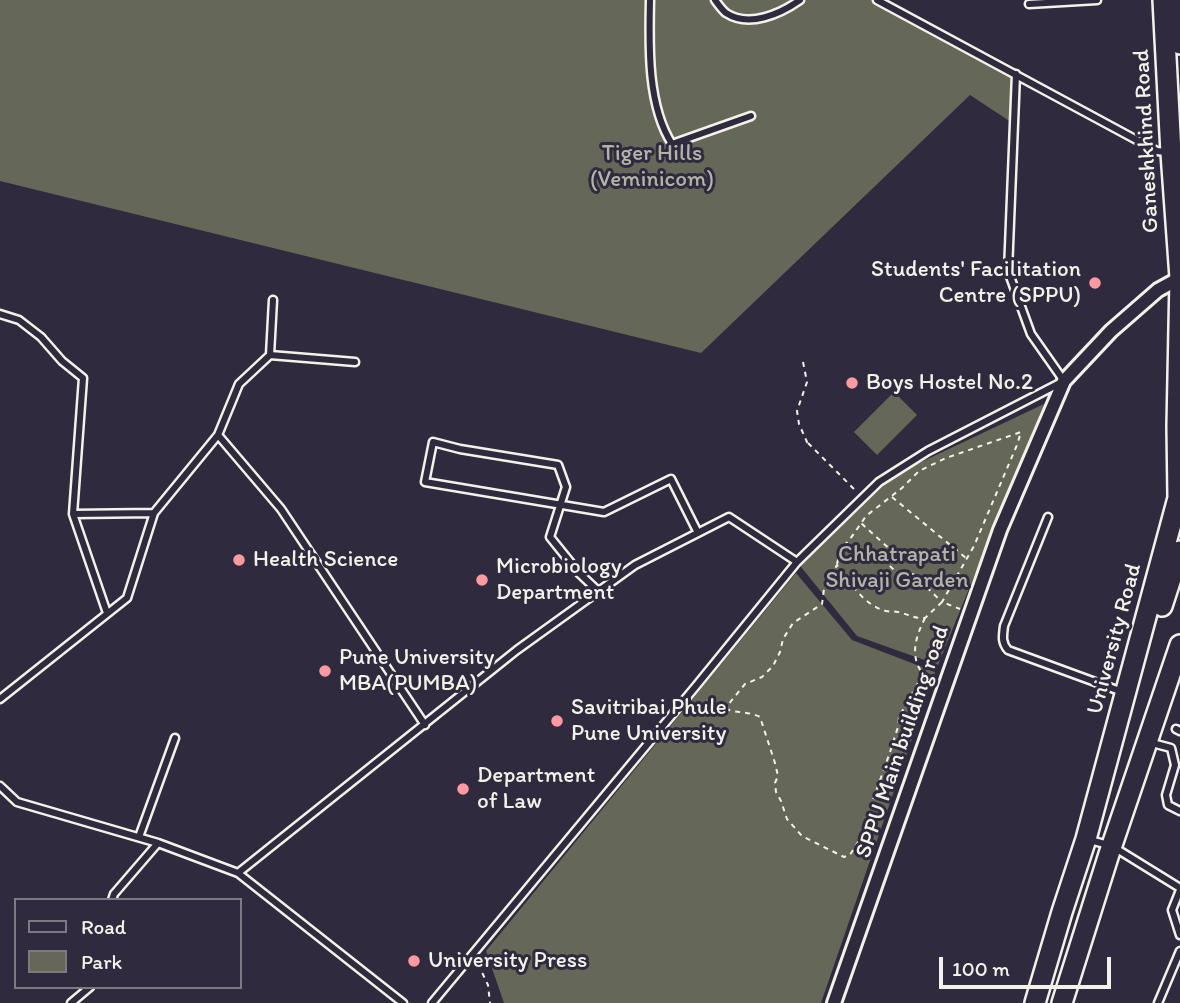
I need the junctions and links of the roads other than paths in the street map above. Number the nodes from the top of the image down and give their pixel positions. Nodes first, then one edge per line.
1 (650, 0) edge
2 (715, 0) edge
3 (800, 0) edge
4 (877, 0) edge
5 (1097, 0) edge
6 (1163, 0) edge
7 (1178, 0) edge
8 (1029, 4) dead end
9 (1180, 44) edge
10 (1016, 74) junction
11 (751, 116) dead end
12 (1171, 158) junction
13 (1180, 182) edge
14 (1180, 278) edge
15 (273, 299) dead end
16 (0, 314) edge
17 (270, 355) junction
18 (355, 362) dead end
19 (1064, 381) junction
20 (218, 435) junction
21 (560, 506) junction
22 (153, 513) junction
23 (73, 514) junction
24 (1048, 517) dead end
25 (698, 533) junction
26 (1180, 551) edge
27 (797, 562) junction
28 (598, 592) junction
29 (107, 613) junction
30 (1180, 645) edge
31 (1126, 689) junction
32 (0, 699) edge
33 (425, 725) junction
34 (175, 738) dead end
35 (1146, 741) junction
36 (0, 786) edge
37 (1180, 811) edge
38 (1088, 833) junction
39 (139, 837) junction
40 (158, 843) junction
41 (1112, 846) junction
42 (238, 873) junction
43 (1180, 889) edge
44 (113, 898) edge
45 (1180, 935) edge
46 (1180, 951) edge
47 (88, 989) edge
48 (71, 1003) edge
49 (403, 1003) edge
50 (432, 1003) edge
51 (834, 1003) edge
52 (1035, 1003) edge
53 (1062, 1003) edge
54 (1158, 1003) edge

1 - 11 lane
2 - 3 lane
4 - 10 lane
5 - 8 lane
6 - 12 main road, Ganeshkhind Road
7 - 9 main road
10 - 12 lane
10 - 19 lane
12 - 13 main road
12 - 14 main road, Ganeshkhind Road
14 - 19 street, SPPU Main building road
14 - 31 main road, University Road
15 - 17 lane
16 - 23 lane
17 - 18 lane
17 - 20 lane
19 - 27 lane
19 - 51 street, SPPU Main building road
20 - 22 lane
20 - 33 lane
21 - 21 lane
21 - 25 lane
21 - 28 lane
22 - 23 lane
22 - 29 lane
23 - 29 lane
24 - 31 lane
25 - 27 lane
25 - 28 lane
26 - 38 main road
27 - 50 lane
28 - 33 lane
29 - 32 lane
30 - 35 main road
31 - 38 main road, University Road
33 - 42 lane
34 - 39 lane
35 - 37 lane
35 - 41 main road
36 - 39 lane
38 - 41 lane
38 - 52 main road, University Road
39 - 40 lane
40 - 42 lane
40 - 44 lane
41 - 43 lane
41 - 53 main road
42 - 49 lane
43 - 45 lane
46 - 54 lane
47 - 48 lane

